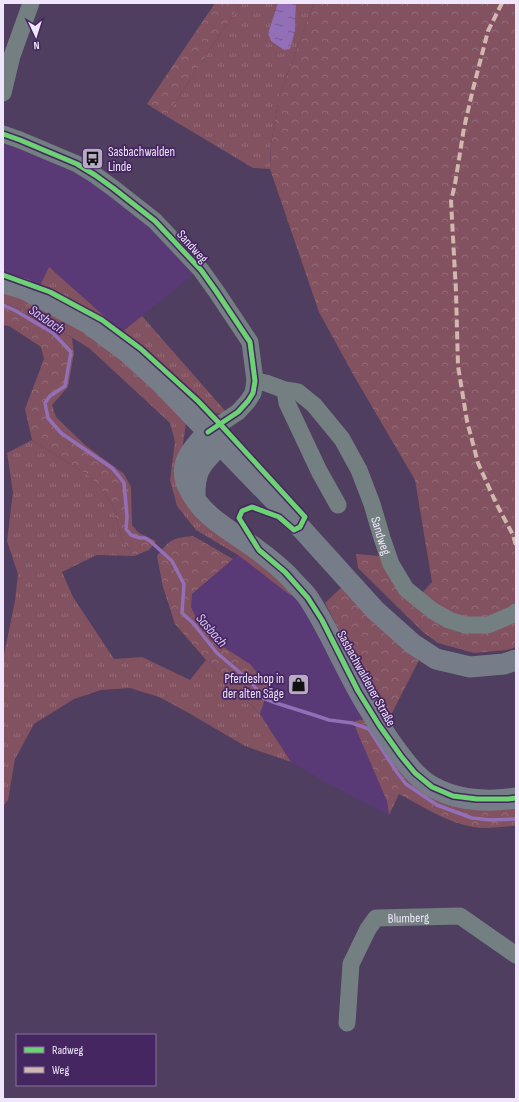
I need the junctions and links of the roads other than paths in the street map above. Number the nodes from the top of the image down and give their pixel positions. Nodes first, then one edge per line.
1 (31, 3) edge
2 (3, 93) edge
3 (3, 134) edge
4 (3, 283) edge
5 (254, 381) junction
6 (285, 390) junction
7 (214, 438) junction
8 (338, 505) dead end
9 (516, 612) edge
10 (516, 660) edge
11 (516, 798) edge
12 (516, 955) edge
13 (347, 1023) dead end

1 - 2 street
3 - 5 street, Sandweg
4 - 7 main road
5 - 6 street, Sandweg
5 - 7 street, Sandweg
6 - 8 street
6 - 9 street, Sandweg
7 - 10 main road
7 - 11 main road, Sasbachwaldener Straße
12 - 13 street, Blumberg

